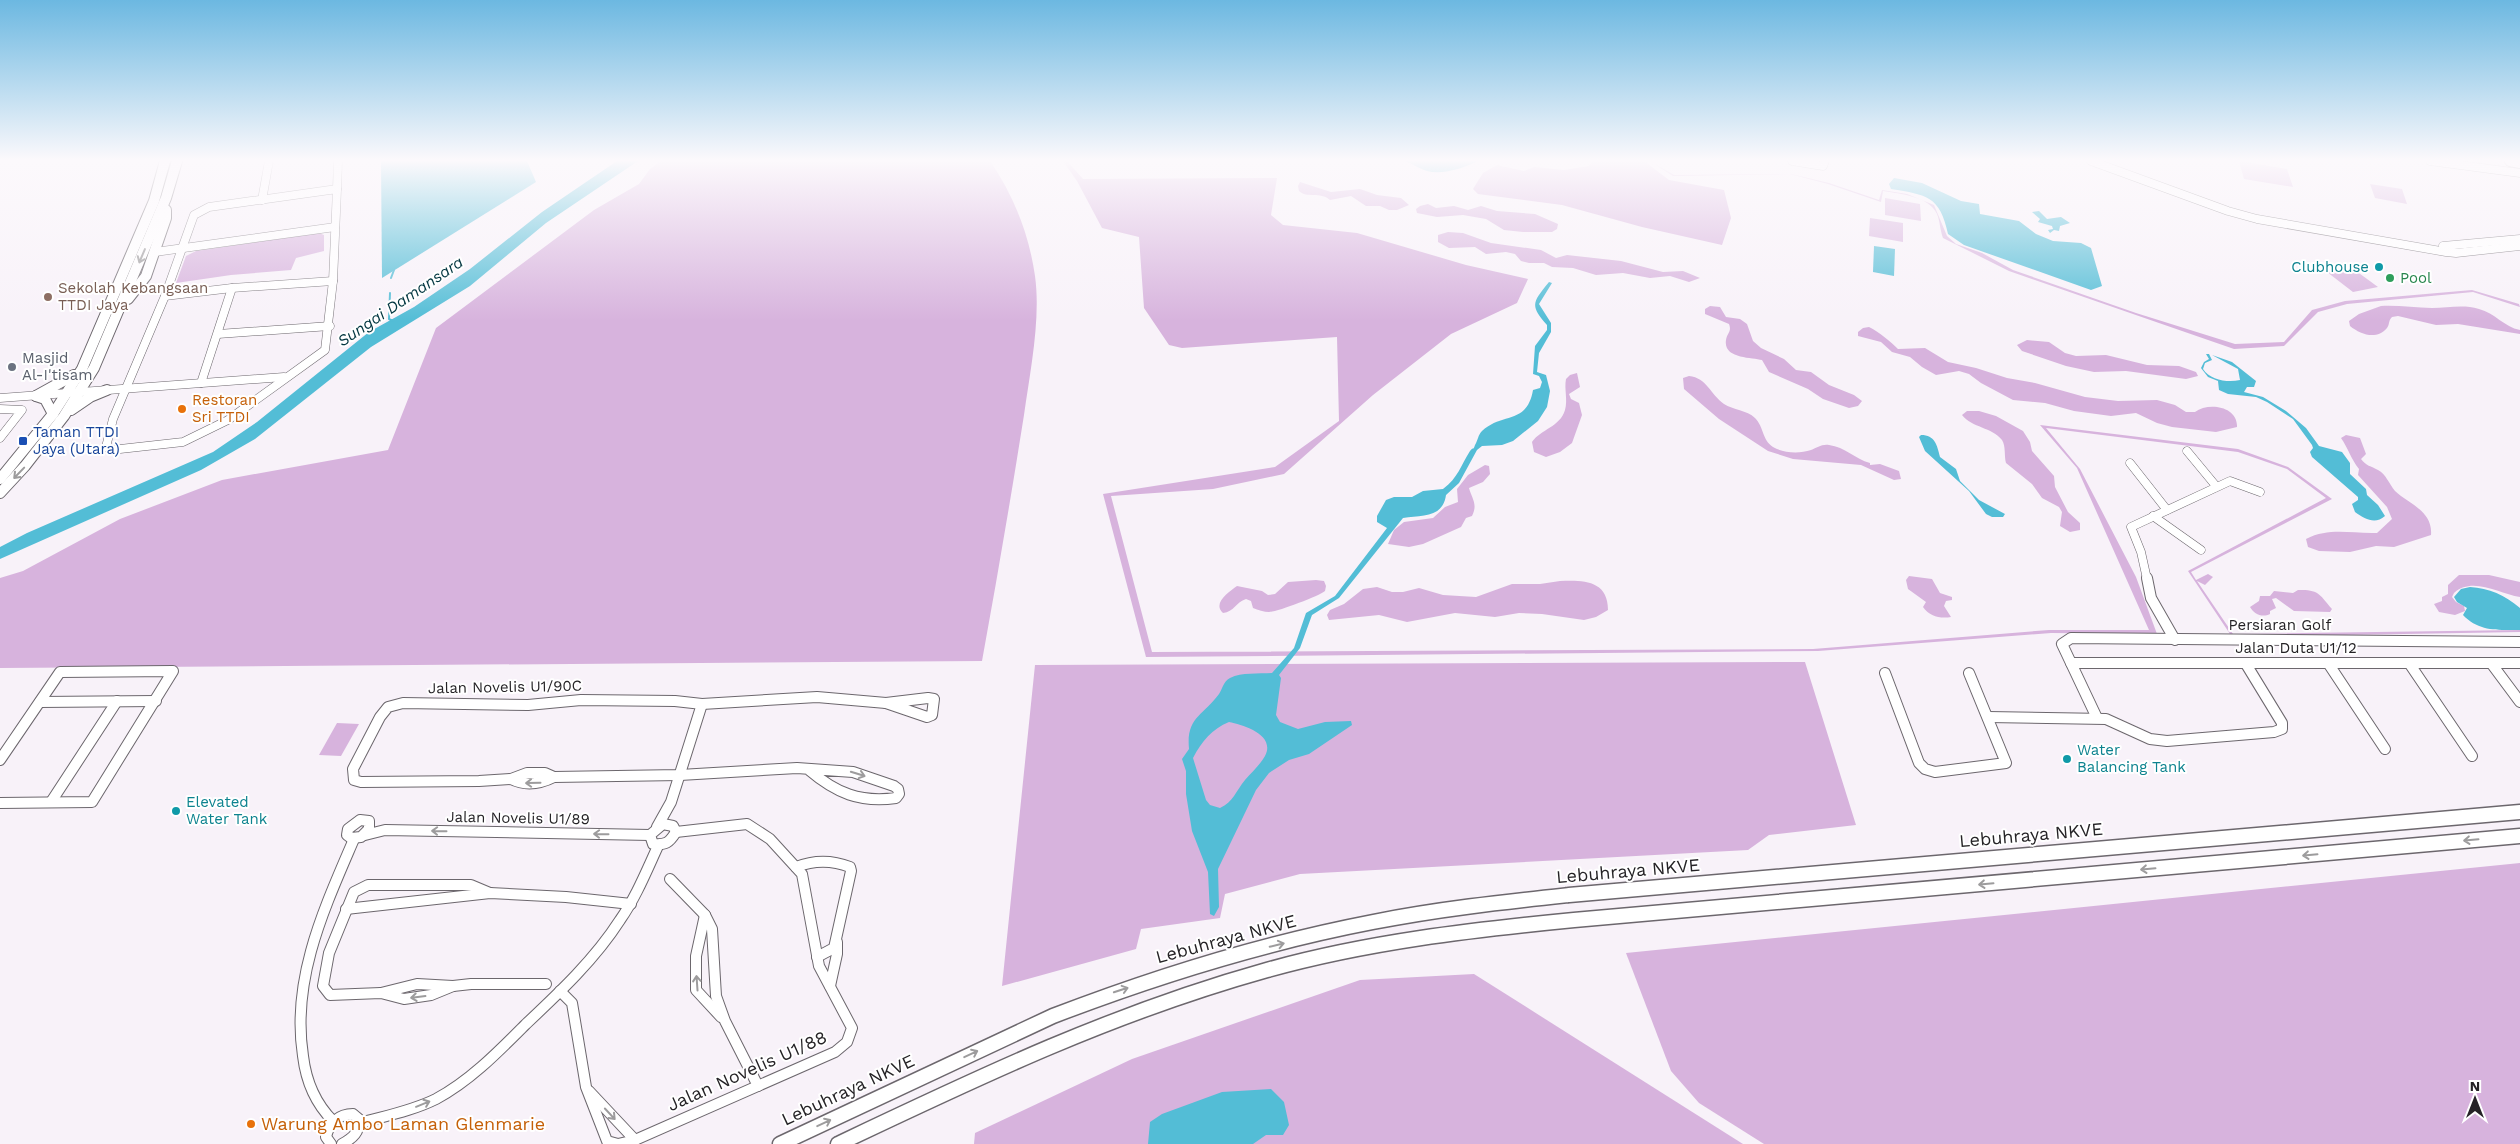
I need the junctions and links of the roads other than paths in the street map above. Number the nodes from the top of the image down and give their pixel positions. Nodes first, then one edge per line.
1 (148, 214) edge
2 (159, 214) edge
3 (166, 214) edge
4 (195, 214) edge
5 (336, 214) edge
6 (2244, 214) edge
7 (2257, 214) edge
8 (336, 226) junction
9 (2520, 239) edge
10 (2520, 246) edge
11 (181, 248) junction
12 (155, 252) junction
13 (333, 281) junction
14 (232, 288) junction
15 (165, 296) junction
16 (120, 308) junction
17 (330, 326) junction
18 (218, 334) junction
19 (94, 368) junction
20 (82, 369) junction
21 (284, 377) junction
22 (201, 383) junction
23 (125, 389) junction
24 (107, 390) junction
25 (79, 392) junction
26 (66, 393) junction
27 (36, 396) junction
28 (0, 398) edge
29 (0, 409) edge
30 (59, 415) junction
31 (0, 438) edge
32 (2187, 451) dead end
33 (2130, 463) dead end
34 (0, 479) edge
35 (2216, 486) junction
36 (2260, 492) dead end
37 (0, 493) edge
38 (2167, 510) junction
39 (2153, 516) junction
40 (2201, 550) dead end
41 (2175, 640) junction
42 (2520, 642) edge
43 (2071, 663) junction
44 (2328, 663) junction
45 (2409, 663) junction
46 (2491, 663) junction
47 (2520, 663) edge
48 (2246, 664) junction
49 (1885, 673) dead end
50 (1969, 673) dead end
51 (117, 701) junction
52 (156, 701) junction
53 (40, 702) junction
54 (2520, 702) edge
55 (886, 703) dead end
56 (702, 704) junction
57 (1988, 717) junction
58 (2097, 718) junction
59 (2385, 749) dead end
60 (2472, 756) dead end
61 (0, 760) edge
62 (809, 770) junction
63 (680, 775) junction
64 (51, 802) junction
65 (671, 802) junction
66 (0, 803) edge
67 (2520, 812) edge
68 (370, 824) junction
69 (674, 829) junction
70 (386, 830) junction
71 (654, 831) junction
72 (2520, 836) edge
73 (359, 837) junction
74 (658, 846) junction
75 (796, 867) junction
76 (670, 879) dead end
77 (449, 885) junction
78 (490, 893) junction
79 (443, 898) junction
80 (631, 904) junction
81 (346, 909) junction
82 (705, 916) junction
83 (837, 940) junction
84 (817, 957) junction
85 (546, 984) dead end
86 (830, 986) junction
87 (560, 991) junction
88 (725, 1021) junction
89 (758, 1086) junction
90 (586, 1087) junction
91 (333, 1122) junction
92 (360, 1124) junction
93 (635, 1140) junction
94 (326, 1142) edge
95 (342, 1144) edge
96 (618, 1144) edge
97 (780, 1144) edge
98 (838, 1144) edge

1 - 20 main road
2 -> 16 main road
3 - 12 main road
4 - 11 street
5 - 8 street
6 - 10 street
7 - 9 street
8 - 11 street
8 - 13 street
11 - 12 street
11 - 15 street
12 - 16 main road
13 - 14 street
13 - 17 street
14 - 15 street
14 - 18 street
15 - 23 street
16 - 19 main road
17 - 18 street
17 - 21 street
18 - 22 street
19 - 24 main road
19 - 25 main road
20 - 26 main road
20 - 27 main road
21 - 22 street
21 - 23 street
22 - 23 street
23 - 24 street
24 - 25 street
24 - 30 main road
25 - 26 street
25 - 30 main road
26 - 27 street
26 - 30 main road
27 - 28 street
27 - 30 main road
29 - 31 street
30 - 34 main road
30 -> 37 main road
32 - 35 street
33 - 38 street
35 - 36 street
35 - 38 street
38 - 39 street
39 - 40 street
39 - 41 street
41 - 42 street, Persiaran Golf
41 - 43 street, Persiaran Golf
43 - 48 street, Jalan Duta U1/12
43 - 58 street
44 - 45 street, Jalan Duta U1/12
44 - 48 street, Jalan Duta U1/12
44 - 59 street
45 - 46 street, Jalan Duta U1/12
45 - 60 street
46 - 47 street, Jalan Duta U1/12
46 - 54 street
48 - 58 street
49 - 57 street
50 - 57 street
51 - 52 street
51 - 53 street
51 - 64 street
52 - 53 street
52 - 64 street
53 - 61 street
55 - 56 street, Jalan Novelis U1/90C
56 - 63 street
56 - 63 street, Jalan Novelis U1/90C
57 - 58 street
62 -> 62 street
62 - 63 street
63 - 65 street
64 - 66 street
65 - 69 street
65 - 71 street
97 -> 67 highway, Lebuhraya NKVE
68 - 70 street, Jalan Novelis U1/89
68 - 73 street
68 - 73 street
69 - 71 street, Jalan Novelis U1/89
69 - 74 street
69 - 75 street, Jalan Novelis U1/88
71 -> 70 street, Jalan Novelis U1/89
70 - 73 street, Jalan Novelis U1/89
71 - 74 street
72 -> 98 highway
73 - 91 street
74 - 80 street
75 - 83 street
75 - 84 street, Jalan Novelis U1/88
76 - 82 street
77 - 78 street
77 - 79 street
77 - 81 street
78 - 79 street
78 - 80 street
79 - 81 street
80 - 87 street
81 - 85 street
82 - 88 street
88 -> 82 street
83 - 84 street
83 - 86 street
84 - 86 street, Jalan Novelis U1/88
86 - 89 street, Jalan Novelis U1/88
87 - 90 street, Jalan Novelis U1/88
92 -> 87 street
88 - 89 street
89 - 93 street, Jalan Novelis U1/88
90 -> 93 street
90 - 96 street, Jalan Novelis U1/88
91 - 92 street
91 - 94 street
92 - 95 street
93 - 96 street, Jalan Novelis U1/88

